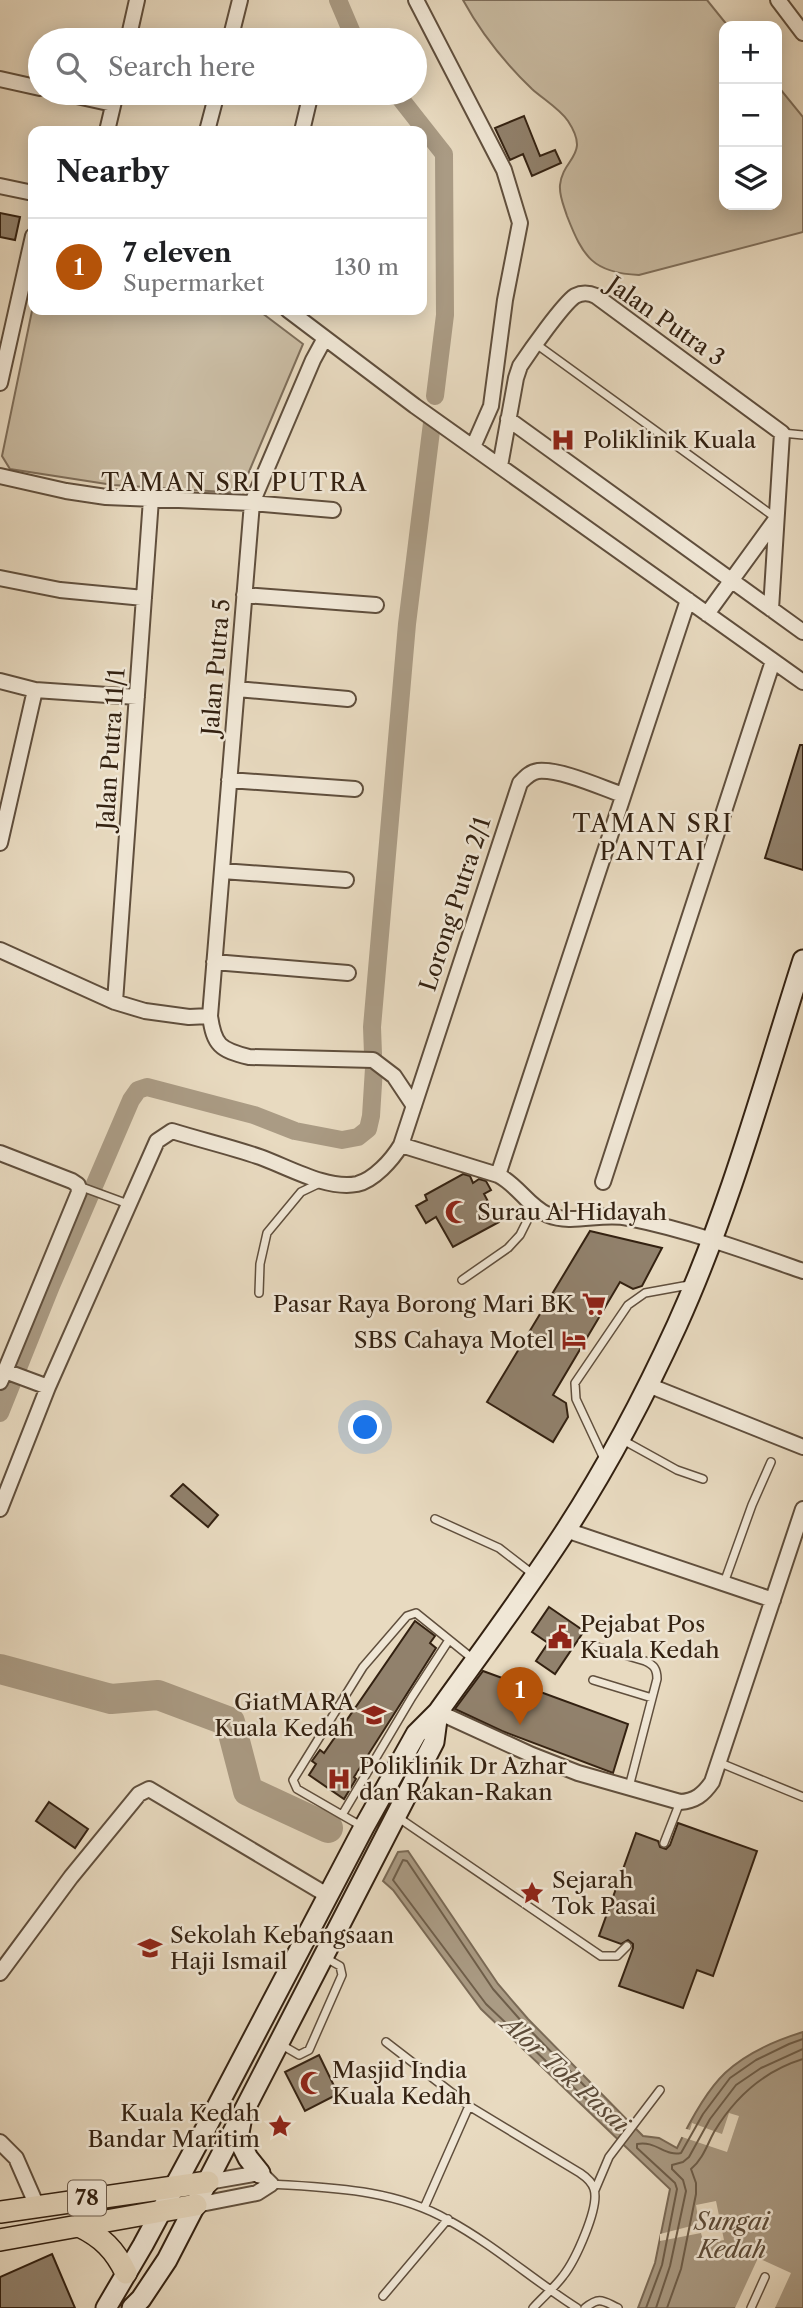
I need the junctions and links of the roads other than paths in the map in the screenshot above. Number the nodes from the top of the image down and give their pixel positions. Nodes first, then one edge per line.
1 (136, 0) edge
2 (240, 0) edge
3 (415, 0) edge
4 (778, 0) edge
5 (130, 28) edge
6 (233, 28) edge
7 (803, 33) edge
8 (0, 79) edge
9 (28, 85) edge
10 (113, 105) edge
11 (214, 105) edge
12 (308, 105) edge
13 (108, 126) edge
14 (209, 126) edge
15 (303, 126) edge
16 (0, 186) edge
17 (28, 192) edge
18 (28, 258) edge
19 (295, 315) edge
20 (325, 338) junction
21 (536, 344) junction
22 (0, 383) edge
23 (509, 419) junction
24 (782, 433) junction
25 (803, 435) edge
26 (473, 447) junction
27 (500, 466) junction
28 (0, 476) edge
29 (152, 499) junction
30 (251, 503) junction
31 (333, 510) dead end
32 (777, 518) junction
33 (0, 578) edge
34 (731, 580) junction
35 (244, 595) junction
36 (144, 598) junction
37 (688, 600) junction
38 (376, 605) dead end
39 (771, 609) junction
40 (707, 614) junction
41 (803, 632) edge
42 (773, 661) junction
43 (0, 681) edge
44 (803, 682) edge
45 (237, 689) junction
46 (35, 690) junction
47 (137, 697) junction
48 (348, 698) dead end
49 (229, 780) junction
50 (355, 789) dead end
51 (623, 795) junction
52 (0, 843) edge
53 (222, 871) junction
54 (346, 880) dead end
55 (0, 950) edge
56 (803, 960) edge
57 (215, 962) junction
58 (348, 973) dead end
59 (115, 1002) junction
60 (210, 1016) junction
61 (414, 1106) junction
62 (401, 1146) junction
63 (0, 1153) edge
64 (498, 1175) junction
65 (322, 1182) junction
66 (603, 1182) dead end
67 (84, 1187) junction
68 (128, 1204) junction
69 (534, 1207) junction
70 (713, 1240) junction
71 (803, 1271) edge
72 (462, 1280) dead end
73 (695, 1284) junction
74 (259, 1293) dead end
75 (9, 1375) edge
76 (648, 1385) junction
77 (48, 1387) junction
78 (620, 1438) junction
79 (803, 1447) edge
80 (771, 1462) dead end
81 (606, 1463) junction
82 (703, 1479) dead end
83 (0, 1509) edge
84 (803, 1509) edge
85 (435, 1519) dead end
86 (566, 1530) junction
87 (534, 1576) junction
88 (723, 1583) junction
89 (773, 1600) junction
90 (449, 1640) junction
91 (594, 1646) dead end
92 (475, 1660) junction
93 (593, 1680) dead end
94 (652, 1698) junction
95 (438, 1712) junction
96 (718, 1762) junction
97 (629, 1787) junction
98 (803, 1797) edge
99 (680, 1802) junction
100 (342, 1815) junction
101 (396, 1815) junction
102 (364, 1827) junction
103 (664, 1843) dead end
104 (327, 1895) junction
105 (627, 1946) dead end
106 (324, 1956) junction
107 (0, 1973) edge
108 (386, 2042) dead end
109 (280, 2043) junction
110 (660, 2090) dead end
111 (469, 2106) junction
112 (242, 2117) junction
113 (0, 2142) edge
114 (266, 2178) junction
115 (208, 2182) junction
116 (175, 2186) junction
117 (595, 2190) junction
118 (196, 2205) junction
119 (37, 2206) junction
120 (424, 2208) junction
121 (0, 2211) edge
122 (161, 2213) junction
123 (448, 2219) junction
124 (79, 2226) junction
125 (0, 2240) edge
126 (126, 2273) junction
127 (765, 2277) dead end
128 (549, 2290) junction
129 (383, 2296) dead end
130 (142, 2305) edge
131 (106, 2308) edge
132 (533, 2308) edge
133 (577, 2308) edge
134 (585, 2308) edge
135 (618, 2308) edge
136 (751, 2308) edge

1 - 5 street
2 - 6 street
3 - 26 street
4 - 7 street
8 - 9 street
10 - 13 street
11 - 14 street
12 - 15 street
16 - 17 street
18 - 22 street
19 - 20 street
20 - 26 street
20 - 30 street, Jalan Putra 5
21 - 23 street, Jalan Putra 3
21 - 24 street, Jalan Putra 3
21 - 32 lane
23 - 27 street, Jalan Putra 3
23 - 34 street
24 - 25 lane
24 - 32 street
26 - 27 street
27 - 37 street
28 - 29 street
29 - 30 street
29 - 36 street, Jalan Putra 11/1
30 - 31 street
30 - 35 street, Jalan Putra 5
32 - 34 street
32 - 39 street
33 - 36 street
34 - 39 street
34 - 40 street
35 - 38 street
35 - 45 street, Jalan Putra 5
36 - 47 street, Jalan Putra 11/1
37 - 40 street
37 - 51 street
39 - 41 street
40 - 42 street
42 - 44 street
42 - 66 street
43 - 46 street
45 - 48 street
45 - 49 street, Jalan Putra 5
46 - 47 street
46 - 52 street
47 - 59 street, Jalan Putra 11/1
49 - 50 street
49 - 53 street, Jalan Putra 5
51 - 61 street, Lorong Putra 2/1
51 - 64 street
53 - 54 street
53 - 57 street, Jalan Putra 5
55 - 59 street
56 - 70 main road
57 - 58 street
57 - 60 street, Jalan Putra 5
59 - 60 street
60 - 61 street
61 - 62 street, Lorong Putra 2/1
62 - 64 street
62 - 65 street
63 - 67 street
64 - 69 street
65 - 68 street
65 - 74 lane
67 - 68 lane
67 - 75 street
68 - 77 street
69 - 70 street
69 - 72 lane
70 - 71 street
70 - 73 main road
73 - 76 main road
73 - 81 lane
75 - 77 street
76 - 78 main road
76 - 79 street
77 - 83 street
78 - 81 main road
78 - 82 lane
80 - 88 lane
81 - 86 main road
84 - 89 street
85 - 87 lane
86 - 87 main road
86 - 88 street
87 - 92 main road
88 - 89 street
89 - 96 street
90 - 92 lane
90 - 100 lane
90 - 100 lane
91 - 94 lane
92 - 95 main road
93 - 94 lane
94 - 97 lane
95 - 97 street
95 - 101 main road
95 - 102 main road
96 - 98 lane
96 - 99 street
97 - 99 street
99 - 103 lane
100 - 102 lane
101 - 105 lane
101 - 106 main road
102 - 104 main road
104 - 107 street
104 - 116 main road
106 - 109 main road
106 - 109 lane
108 - 111 lane
109 - 112 main road
110 - 117 lane
111 - 117 lane
111 - 120 lane
112 - 114 main road
112 - 115 main road
113 - 119 street
114 - 115 street
114 - 118 street
114 - 120 lane
115 - 116 main road, 78
115 - 118 main road
116 - 119 main road, 78
116 - 122 main road
117 - 128 lane
118 - 122 main road, 78
118 - 130 main road
119 - 121 main road, 78
120 - 123 lane
122 - 124 main road, 78
122 - 126 main road
123 - 128 lane
123 - 129 lane
124 - 125 main road, 78
124 - 126 main road
126 - 131 main road
127 - 136 lane
128 - 132 lane
128 - 133 lane
134 - 135 lane

